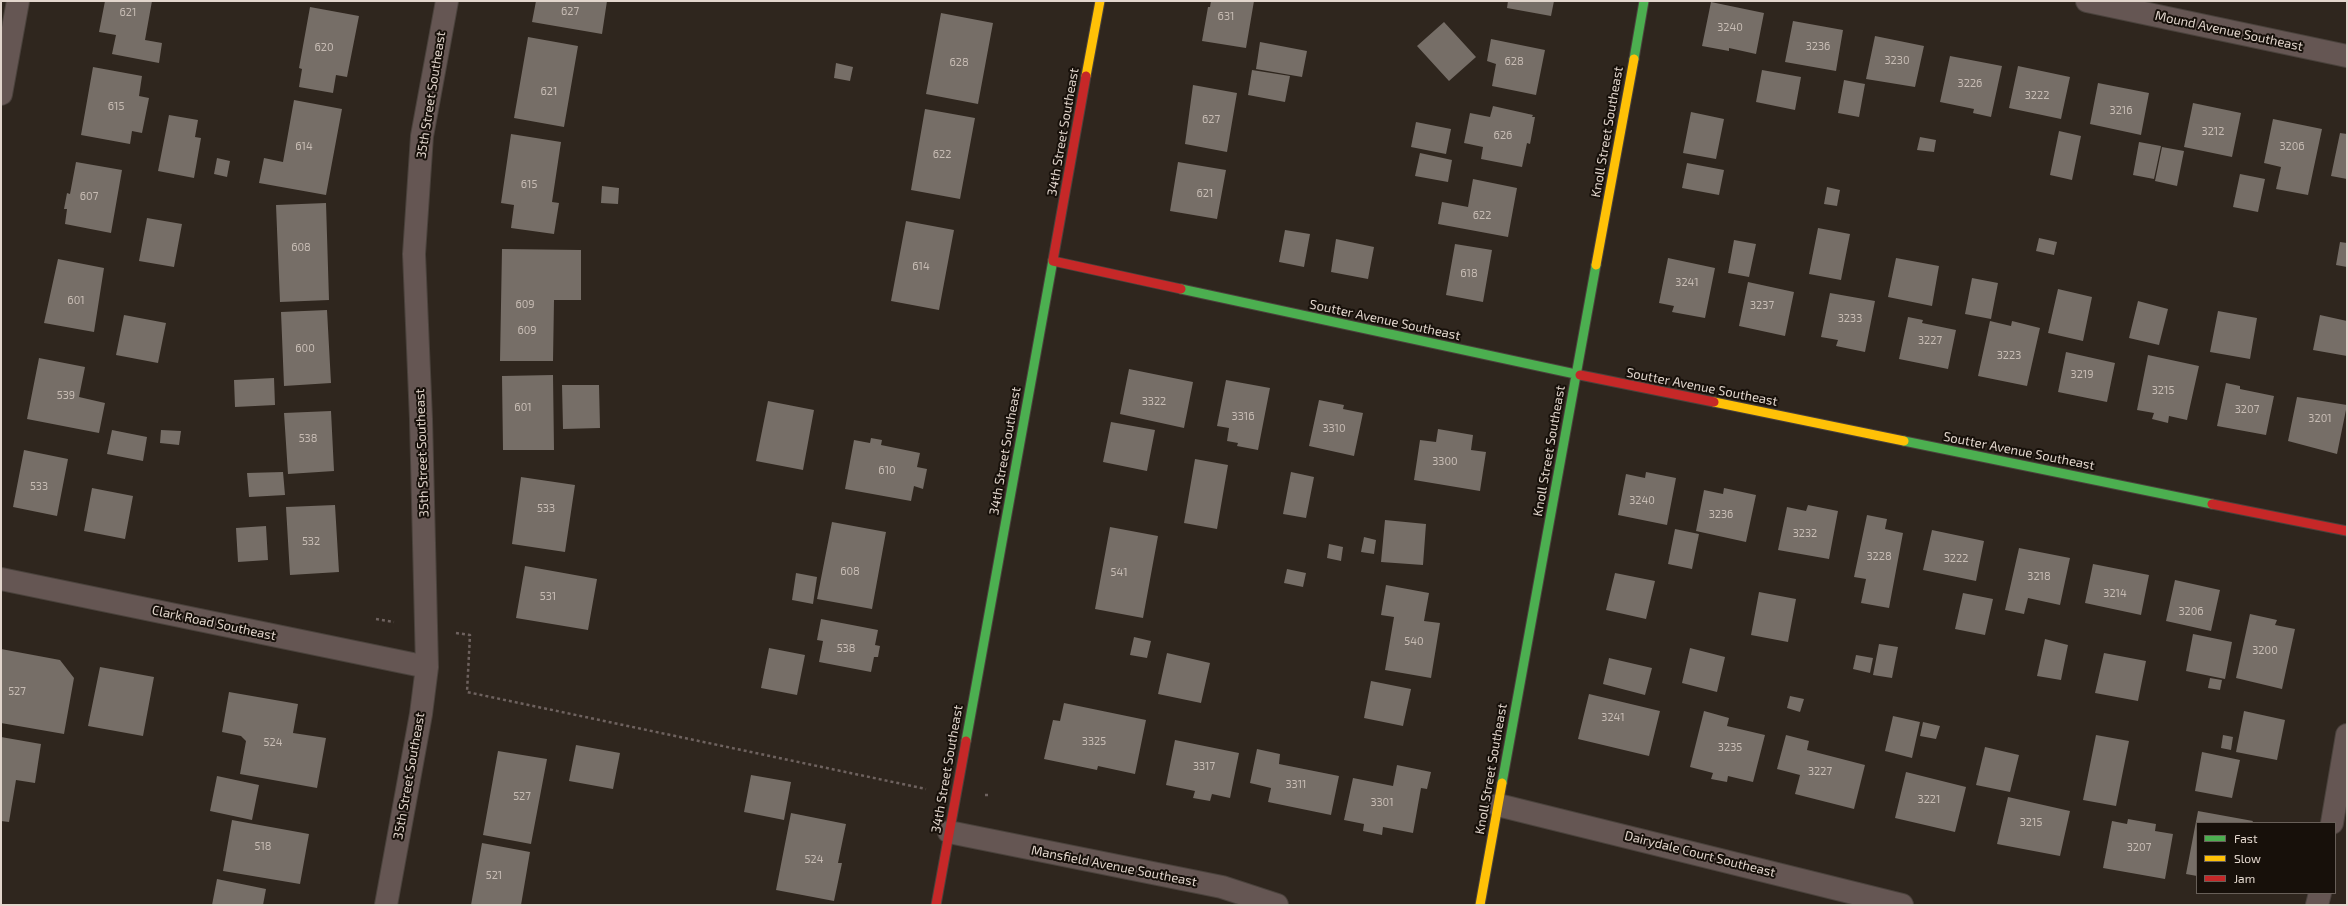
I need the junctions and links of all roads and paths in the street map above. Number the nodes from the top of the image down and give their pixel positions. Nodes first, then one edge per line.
1 (18, 1) edge
2 (447, 1) edge
3 (1100, 1) edge
4 (1644, 1) edge
5 (2087, 1) edge
6 (2347, 56) edge
7 (1, 94) edge
8 (1053, 261) junction
9 (1576, 374) junction
10 (2347, 531) edge
11 (1, 579) edge
12 (376, 619) dead end
13 (394, 622) dead end
14 (456, 633) dead end
15 (427, 666) junction
16 (2347, 735) edge
17 (926, 790) dead end
18 (1498, 805) junction
19 (2332, 822) edge
20 (949, 832) junction
21 (2320, 894) edge
22 (386, 905) edge
23 (936, 905) edge
24 (1277, 905) edge
25 (1480, 905) edge
26 (1902, 905) edge
27 (2318, 905) edge

1 - 7 street
2 - 15 street, 35th Street Southeast
3 - 8 street, 34th Street Southeast
4 - 9 street, Knoll Street Southeast
5 - 6 street, Mound Avenue Southeast
8 - 9 street, Soutter Avenue Southeast
8 - 20 street, 34th Street Southeast
9 - 10 street, Soutter Avenue Southeast
9 - 18 street, Knoll Street Southeast
11 - 15 street, Clark Road Southeast
12 - 13 path
14 - 17 path
15 - 22 street, 35th Street Southeast
16 - 19 street
18 - 25 street, Knoll Street Southeast
18 - 26 street, Dairydale Court Southeast
20 - 23 street, 34th Street Southeast
20 - 24 street, Mansfield Avenue Southeast
21 - 27 street

